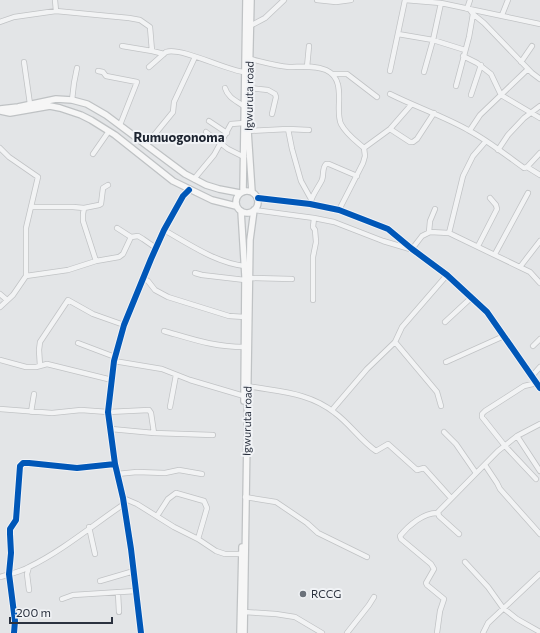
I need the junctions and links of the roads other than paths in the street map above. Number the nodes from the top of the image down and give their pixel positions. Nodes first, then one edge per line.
1 (55, 0) edge
2 (246, 0) edge
3 (251, 0) edge
4 (284, 0) edge
5 (317, 0) edge
6 (351, 0) edge
7 (405, 0) edge
8 (470, 0) edge
9 (508, 0) edge
10 (430, 1) edge
11 (441, 3) junction
12 (56, 11) junction
13 (470, 11) junction
14 (502, 15) junction
15 (0, 22) edge
16 (540, 23) edge
17 (250, 26) junction
18 (398, 34) junction
19 (433, 40) junction
20 (122, 46) dead end
21 (309, 46) dead end
22 (532, 46) dead end
23 (465, 50) junction
24 (152, 51) junction
25 (164, 54) junction
26 (464, 56) junction
27 (195, 57) junction
28 (250, 59) junction
29 (24, 62) dead end
30 (521, 62) junction
31 (481, 65) junction
32 (149, 67) dead end
33 (307, 67) junction
34 (77, 68) dead end
35 (528, 69) junction
36 (98, 71) dead end
37 (390, 71) dead end
38 (244, 72) junction
39 (424, 72) dead end
40 (332, 74) junction
41 (540, 79) edge
42 (456, 86) dead end
43 (224, 88) dead end
44 (249, 88) junction
45 (390, 94) dead end
46 (471, 95) dead end
47 (501, 95) junction
48 (377, 98) dead end
49 (72, 100) junction
50 (30, 104) junction
51 (411, 105) junction
52 (540, 106) edge
53 (245, 107) junction
54 (0, 110) edge
55 (434, 113) junction
56 (531, 113) junction
57 (272, 114) dead end
58 (540, 118) edge
59 (209, 121) dead end
60 (244, 123) junction
61 (120, 125) junction
62 (288, 129) junction
63 (390, 129) junction
64 (248, 130) junction
65 (309, 130) dead end
66 (470, 130) junction
67 (109, 131) junction
68 (206, 132) dead end
69 (227, 133) junction
70 (486, 141) junction
71 (221, 144) junction
72 (146, 145) junction
73 (0, 148) edge
74 (364, 148) junction
75 (498, 150) junction
76 (540, 153) edge
77 (93, 154) dead end
78 (244, 157) junction
79 (528, 167) junction
80 (540, 175) edge
81 (357, 176) junction
82 (194, 179) junction
83 (108, 185) dead end
84 (188, 190) junction
85 (241, 192) junction
86 (252, 192) junction
87 (528, 193) dead end
88 (258, 198) junction
89 (490, 198) dead end
90 (311, 201) junction
91 (236, 206) junction
92 (32, 208) junction
93 (84, 208) junction
94 (435, 209) dead end
95 (254, 210) junction
96 (339, 210) junction
97 (241, 211) junction
98 (314, 218) junction
99 (117, 228) dead end
100 (164, 230) junction
101 (429, 232) junction
102 (449, 233) junction
103 (131, 237) junction
104 (540, 241) edge
105 (478, 246) junction
106 (156, 248) junction
107 (412, 249) junction
108 (495, 254) junction
109 (96, 260) junction
110 (245, 266) junction
111 (520, 267) junction
112 (195, 273) dead end
113 (447, 275) junction
114 (26, 276) junction
115 (143, 278) junction
116 (247, 279) junction
117 (292, 279) dead end
118 (540, 282) edge
119 (0, 294) edge
120 (472, 297) junction
121 (7, 300) junction
122 (313, 300) dead end
123 (0, 307) edge
124 (244, 317) junction
125 (445, 322) dead end
126 (124, 325) junction
127 (164, 331) dead end
128 (504, 336) junction
129 (540, 339) edge
130 (396, 342) junction
131 (78, 343) dead end
132 (533, 346) dead end
133 (244, 347) junction
134 (114, 359) junction
135 (0, 360) edge
136 (446, 362) dead end
137 (40, 366) junction
138 (540, 367) edge
139 (176, 375) junction
140 (532, 376) junction
141 (112, 380) junction
142 (537, 383) junction
143 (248, 386) junction
144 (540, 388) edge
145 (34, 394) dead end
146 (244, 396) junction
147 (442, 406) dead end
148 (170, 407) dead end
149 (0, 409) edge
150 (332, 410) junction
151 (31, 412) junction
152 (108, 412) junction
153 (540, 424) edge
154 (111, 429) junction
155 (444, 432) dead end
156 (154, 433) junction
157 (213, 435) dead end
158 (517, 436) junction
159 (505, 446) junction
160 (115, 464) junction
161 (485, 465) junction
162 (540, 471) edge
163 (476, 473) junction
164 (117, 474) junction
165 (202, 474) dead end
166 (536, 480) dead end
167 (246, 497) junction
168 (123, 498) junction
169 (451, 498) junction
170 (124, 504) junction
171 (438, 512) junction
172 (157, 516) junction
173 (90, 527) junction
174 (459, 534) dead end
175 (540, 534) edge
176 (198, 539) junction
177 (95, 554) dead end
178 (242, 554) junction
179 (367, 557) dead end
180 (465, 562) dead end
181 (30, 567) junction
182 (134, 571) junction
183 (9, 574) junction
184 (540, 574) edge
185 (0, 577) edge
186 (100, 581) dead end
187 (29, 590) dead end
188 (136, 591) junction
189 (118, 593) junction
190 (374, 597) dead end
191 (62, 599) dead end
192 (503, 608) junction
193 (119, 612) dead end
194 (244, 612) junction
195 (540, 632) edge
196 (14, 633) edge
197 (141, 633) edge
198 (240, 633) edge
199 (244, 633) edge
200 (322, 633) edge
201 (347, 633) edge
202 (437, 633) edge
203 (483, 633) edge

1 - 12 street
2 - 38 main road, Igwuruta road
3 - 17 main road, Igwuruta road
4 - 17 street
5 - 6 street
7 - 10 street
7 - 18 street
8 - 13 street
9 - 14 street
10 - 11 street
11 - 13 street
11 - 19 street
12 - 15 street
12 - 24 street
13 - 14 street
13 - 23 street
13 - 30 street
14 - 16 street
17 - 28 main road, Igwuruta road
18 - 19 street
18 - 37 street
19 - 23 street
19 - 39 street
20 - 24 street
21 - 33 street
22 - 30 street
23 - 26 street
24 - 25 street
25 - 27 street
25 - 32 street
26 - 31 street
26 - 42 street
27 - 38 street
27 - 72 street
28 - 33 street
28 - 44 main road, Igwuruta road
29 - 50 street
30 - 35 street
31 - 46 street
31 - 47 street
33 - 40 street
34 - 49 street
35 - 41 street
35 - 47 street
36 - 61 street
38 - 53 main road, Igwuruta road
40 - 48 street
40 - 74 street
43 - 53 street
44 - 57 street
44 - 64 main road, Igwuruta road
45 - 51 street
47 - 56 street
47 - 66 street
49 - 50 main road
49 - 61 main road
50 - 54 main road
51 - 55 street
51 - 63 street
52 - 56 street
53 - 60 main road, Igwuruta road
54 - 67 main road
55 - 63 street
55 - 66 street
56 - 58 street
56 - 75 street
59 - 69 street
60 - 69 street
60 - 78 main road, Igwuruta road
61 - 72 main road
62 - 64 street
62 - 65 street
62 - 90 street
63 - 74 street
64 - 86 main road, Igwuruta road
66 - 70 street
67 - 77 street
67 - 84 main road
68 - 71 street
69 - 71 street
70 - 75 street
70 - 102 street
71 - 78 street
71 - 82 street
72 - 82 main road
73 - 92 street
74 - 81 street
75 - 79 street
76 - 79 street
78 - 85 main road, Igwuruta road
79 - 80 street
81 - 90 street
81 - 96 street
82 - 85 main road
83 - 93 street
84 - 91 main road
84 - 100 street
85 - 86 main road
85 - 91 main road
86 - 88 main road
87 - 108 street
88 - 90 street
88 - 95 main road
89 - 105 street
90 - 96 street
91 - 97 main road
92 - 93 street
92 - 114 street
93 - 109 street
94 - 101 street
95 - 97 main road
95 - 98 street
95 - 116 main road, Igwuruta road
96 - 107 street
97 - 110 main road, Igwuruta road
98 - 107 street
98 - 122 street
99 - 103 street
100 - 106 street
100 - 110 street
101 - 102 street
101 - 107 street
102 - 105 street
103 - 106 street
103 - 109 street
104 - 111 street
105 - 108 street
106 - 115 street
107 - 113 street
108 - 111 street
109 - 114 street
110 - 116 main road, Igwuruta road
111 - 118 street
112 - 116 street
113 - 120 street
113 - 130 street
114 - 121 street
115 - 124 street
115 - 126 street
116 - 117 street
116 - 124 main road, Igwuruta road
116 - 143 main road, Igwuruta road
119 - 121 street
120 - 125 street
120 - 128 street
121 - 123 street
124 - 133 main road, Igwuruta road
126 - 134 street
126 - 137 street
127 - 133 street
128 - 136 street
128 - 140 street
129 - 132 street
130 - 147 street
130 - 150 street
131 - 134 street
133 - 146 main road, Igwuruta road
134 - 139 street
134 - 141 street
135 - 137 street
137 - 141 street
138 - 140 street
139 - 146 street
139 - 148 street
140 - 142 street
141 - 152 street
142 - 144 street
142 - 159 street
143 - 150 street
143 - 167 main road, Igwuruta road
145 - 151 street
146 - 178 main road, Igwuruta road
149 - 151 street
150 - 169 street
151 - 152 street
152 - 154 street
152 - 156 street
153 - 158 street
154 - 156 street
154 - 160 street
155 - 163 street
156 - 157 street
158 - 159 street
158 - 162 street
159 - 161 street
159 - 166 street
160 - 164 street
160 - 183 street
161 - 163 street
161 - 175 street
163 - 169 street
164 - 165 street
164 - 168 street
167 - 179 street
167 - 194 main road, Igwuruta road
168 - 170 street
168 - 172 street
169 - 171 street
170 - 173 street
170 - 182 street
171 - 174 street
171 - 202 street
172 - 176 street
172 - 176 street
173 - 177 street
173 - 181 street
176 - 178 street
178 - 198 main road, Igwuruta road
180 - 192 street
181 - 183 street
181 - 187 street
182 - 186 street
182 - 188 street
183 - 185 street
183 - 196 street
184 - 192 street
188 - 189 street
188 - 197 street
189 - 191 street
189 - 193 street
190 - 201 street
192 - 195 street
192 - 203 street
194 - 199 main road, Igwuruta road
194 - 200 street

